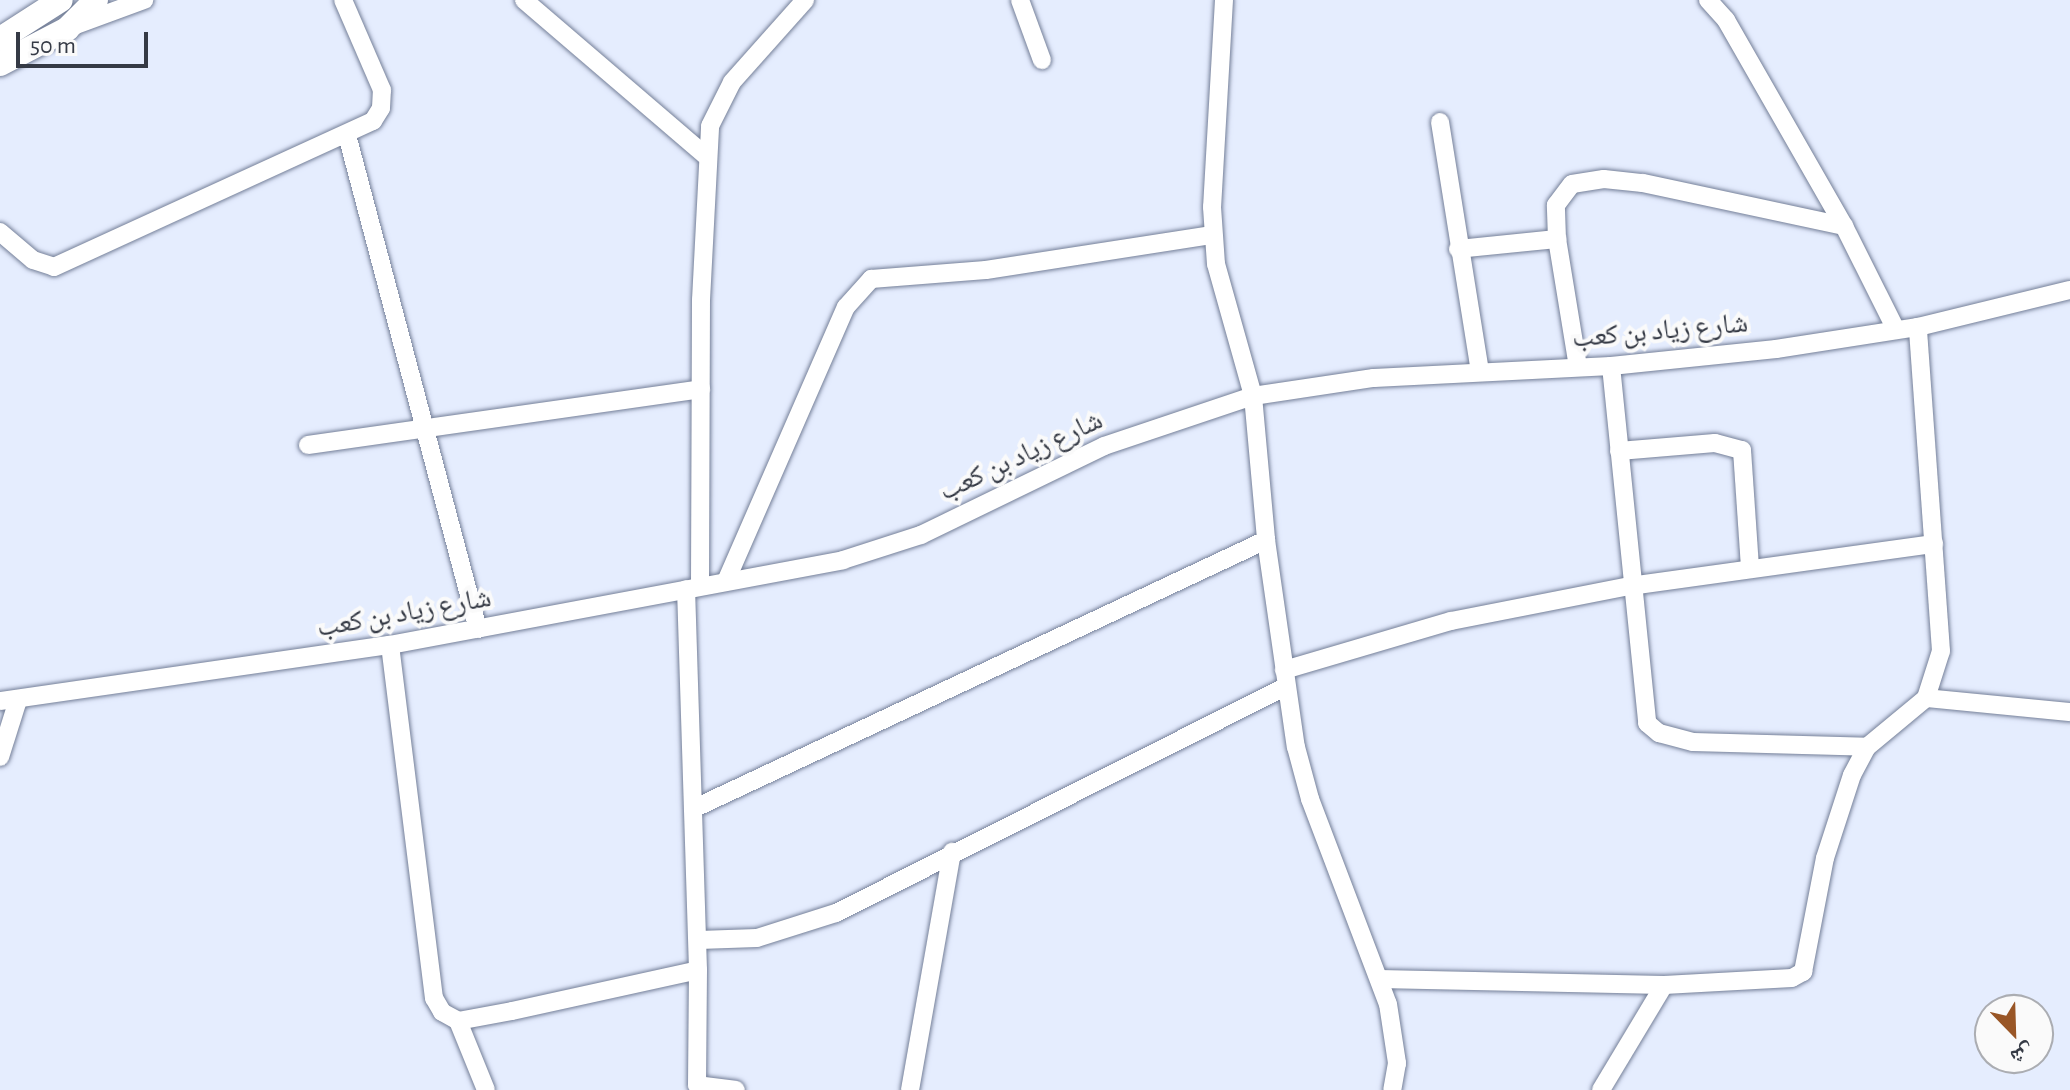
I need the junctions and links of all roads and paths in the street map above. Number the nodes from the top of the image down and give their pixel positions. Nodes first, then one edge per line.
1 (61, 0) edge
2 (96, 0) edge
3 (144, 0) edge
4 (343, 0) edge
5 (524, 0) edge
6 (805, 0) edge
7 (1020, 0) edge
8 (1224, 0) edge
9 (1708, 0) edge
10 (67, 29) junction
11 (0, 39) edge
12 (1042, 60) dead end
13 (0, 64) edge
14 (1440, 122) dead end
15 (347, 135) junction
16 (705, 155) junction
17 (1844, 226) junction
18 (0, 232) edge
19 (1212, 235) junction
20 (1557, 239) junction
21 (1458, 249) junction
22 (2070, 290) edge
23 (1918, 327) junction
24 (1896, 330) junction
25 (1611, 366) junction
26 (1578, 367) junction
27 (1480, 371) junction
28 (701, 389) junction
29 (1253, 396) junction
30 (426, 430) junction
31 (308, 445) dead end
32 (1619, 451) junction
33 (1266, 540) junction
34 (1934, 544) junction
35 (1750, 567) junction
36 (727, 579) junction
37 (1630, 586) junction
38 (693, 587) junction
39 (478, 629) junction
40 (390, 645) junction
41 (1284, 679) junction
42 (1926, 698) junction
43 (9, 701) edge
44 (2070, 712) edge
45 (1867, 747) junction
46 (0, 757) edge
47 (695, 808) junction
48 (952, 852) junction
49 (699, 940) junction
50 (698, 970) junction
51 (1379, 979) junction
52 (1664, 985) junction
53 (458, 1021) junction
54 (697, 1088) edge
55 (486, 1090) edge
56 (736, 1090) edge
57 (910, 1090) edge
58 (1392, 1090) edge
59 (1601, 1090) edge

1 - 11 main road
2 - 10 main road
3 - 10 street
4 - 15 street
5 - 16 street
6 - 16 street
7 - 12 street
8 - 19 street
9 - 17 street
10 - 13 main road
14 - 21 street
15 - 18 street
15 - 30 street
16 - 28 street
17 - 20 street
17 - 24 street
19 - 29 street
19 - 36 street
20 - 21 street
20 - 26 street
21 - 27 street
22 - 23 street, شارع زياد بن كعب
23 - 24 street, شارع زياد بن كعب
23 - 34 street
24 - 25 street, شارع زياد بن كعب
25 - 26 street, شارع زياد بن كعب
25 - 32 street
26 - 27 street, شارع زياد بن كعب
27 - 29 street, شارع زياد بن كعب
28 - 30 street
28 - 38 street
29 - 33 street
29 - 36 street, شارع زياد بن كعب
30 - 31 street
30 - 39 street
32 - 35 street
32 - 37 street
33 - 41 street
33 - 47 street
34 - 35 street
34 - 42 street
35 - 37 street
36 - 38 street, شارع زياد بن كعب
37 - 41 street
37 - 45 street
38 - 39 street, شارع زياد بن كعب
38 - 47 street
39 - 40 street, شارع زياد بن كعب
40 - 43 street, شارع زياد بن كعب
40 - 53 street
41 - 48 street
41 - 51 street
42 - 44 street
42 - 45 street
43 - 46 street
45 - 52 street
47 - 49 street
48 - 49 street
48 - 57 street
49 - 50 street
50 - 53 street
50 - 54 street
51 - 52 street
51 - 58 street
52 - 59 street
53 - 55 street
54 - 56 street

